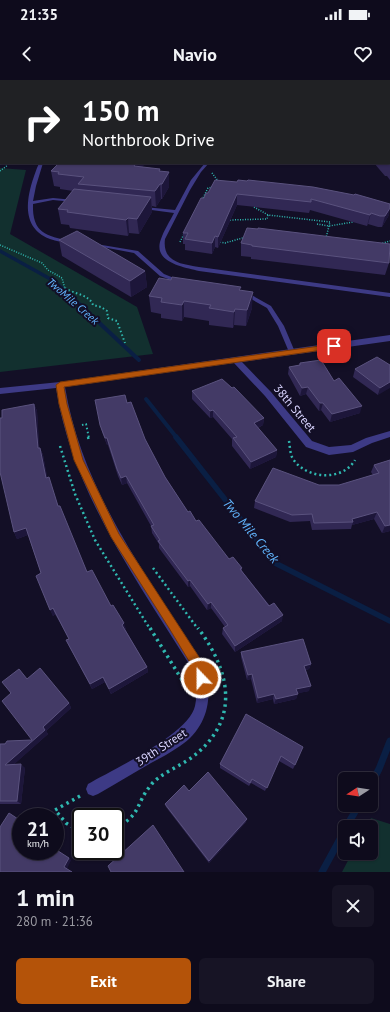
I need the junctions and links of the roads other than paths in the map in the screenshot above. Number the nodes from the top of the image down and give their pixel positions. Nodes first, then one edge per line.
1 (41, 164) edge
2 (207, 164) edge
3 (76, 201) edge
4 (31, 203) junction
5 (138, 208) edge
6 (177, 212) junction
7 (76, 243) edge
8 (83, 243) edge
9 (188, 284) edge
10 (240, 292) edge
11 (390, 295) edge
12 (390, 338) edge
13 (292, 352) junction
14 (236, 360) junction
15 (60, 385) junction
16 (0, 391) edge
17 (390, 434) edge
18 (93, 789) road end

1 - 4 lane
2 - 6 lane
3 - 4 lane
4 - 7 lane
5 - 6 lane
6 - 11 lane
8 - 9 lane
10 - 13 lane
12 - 13 street
13 - 14 street
14 - 15 street
14 - 17 street, 38th Street
15 - 16 street
15 - 18 street, 39th Street

